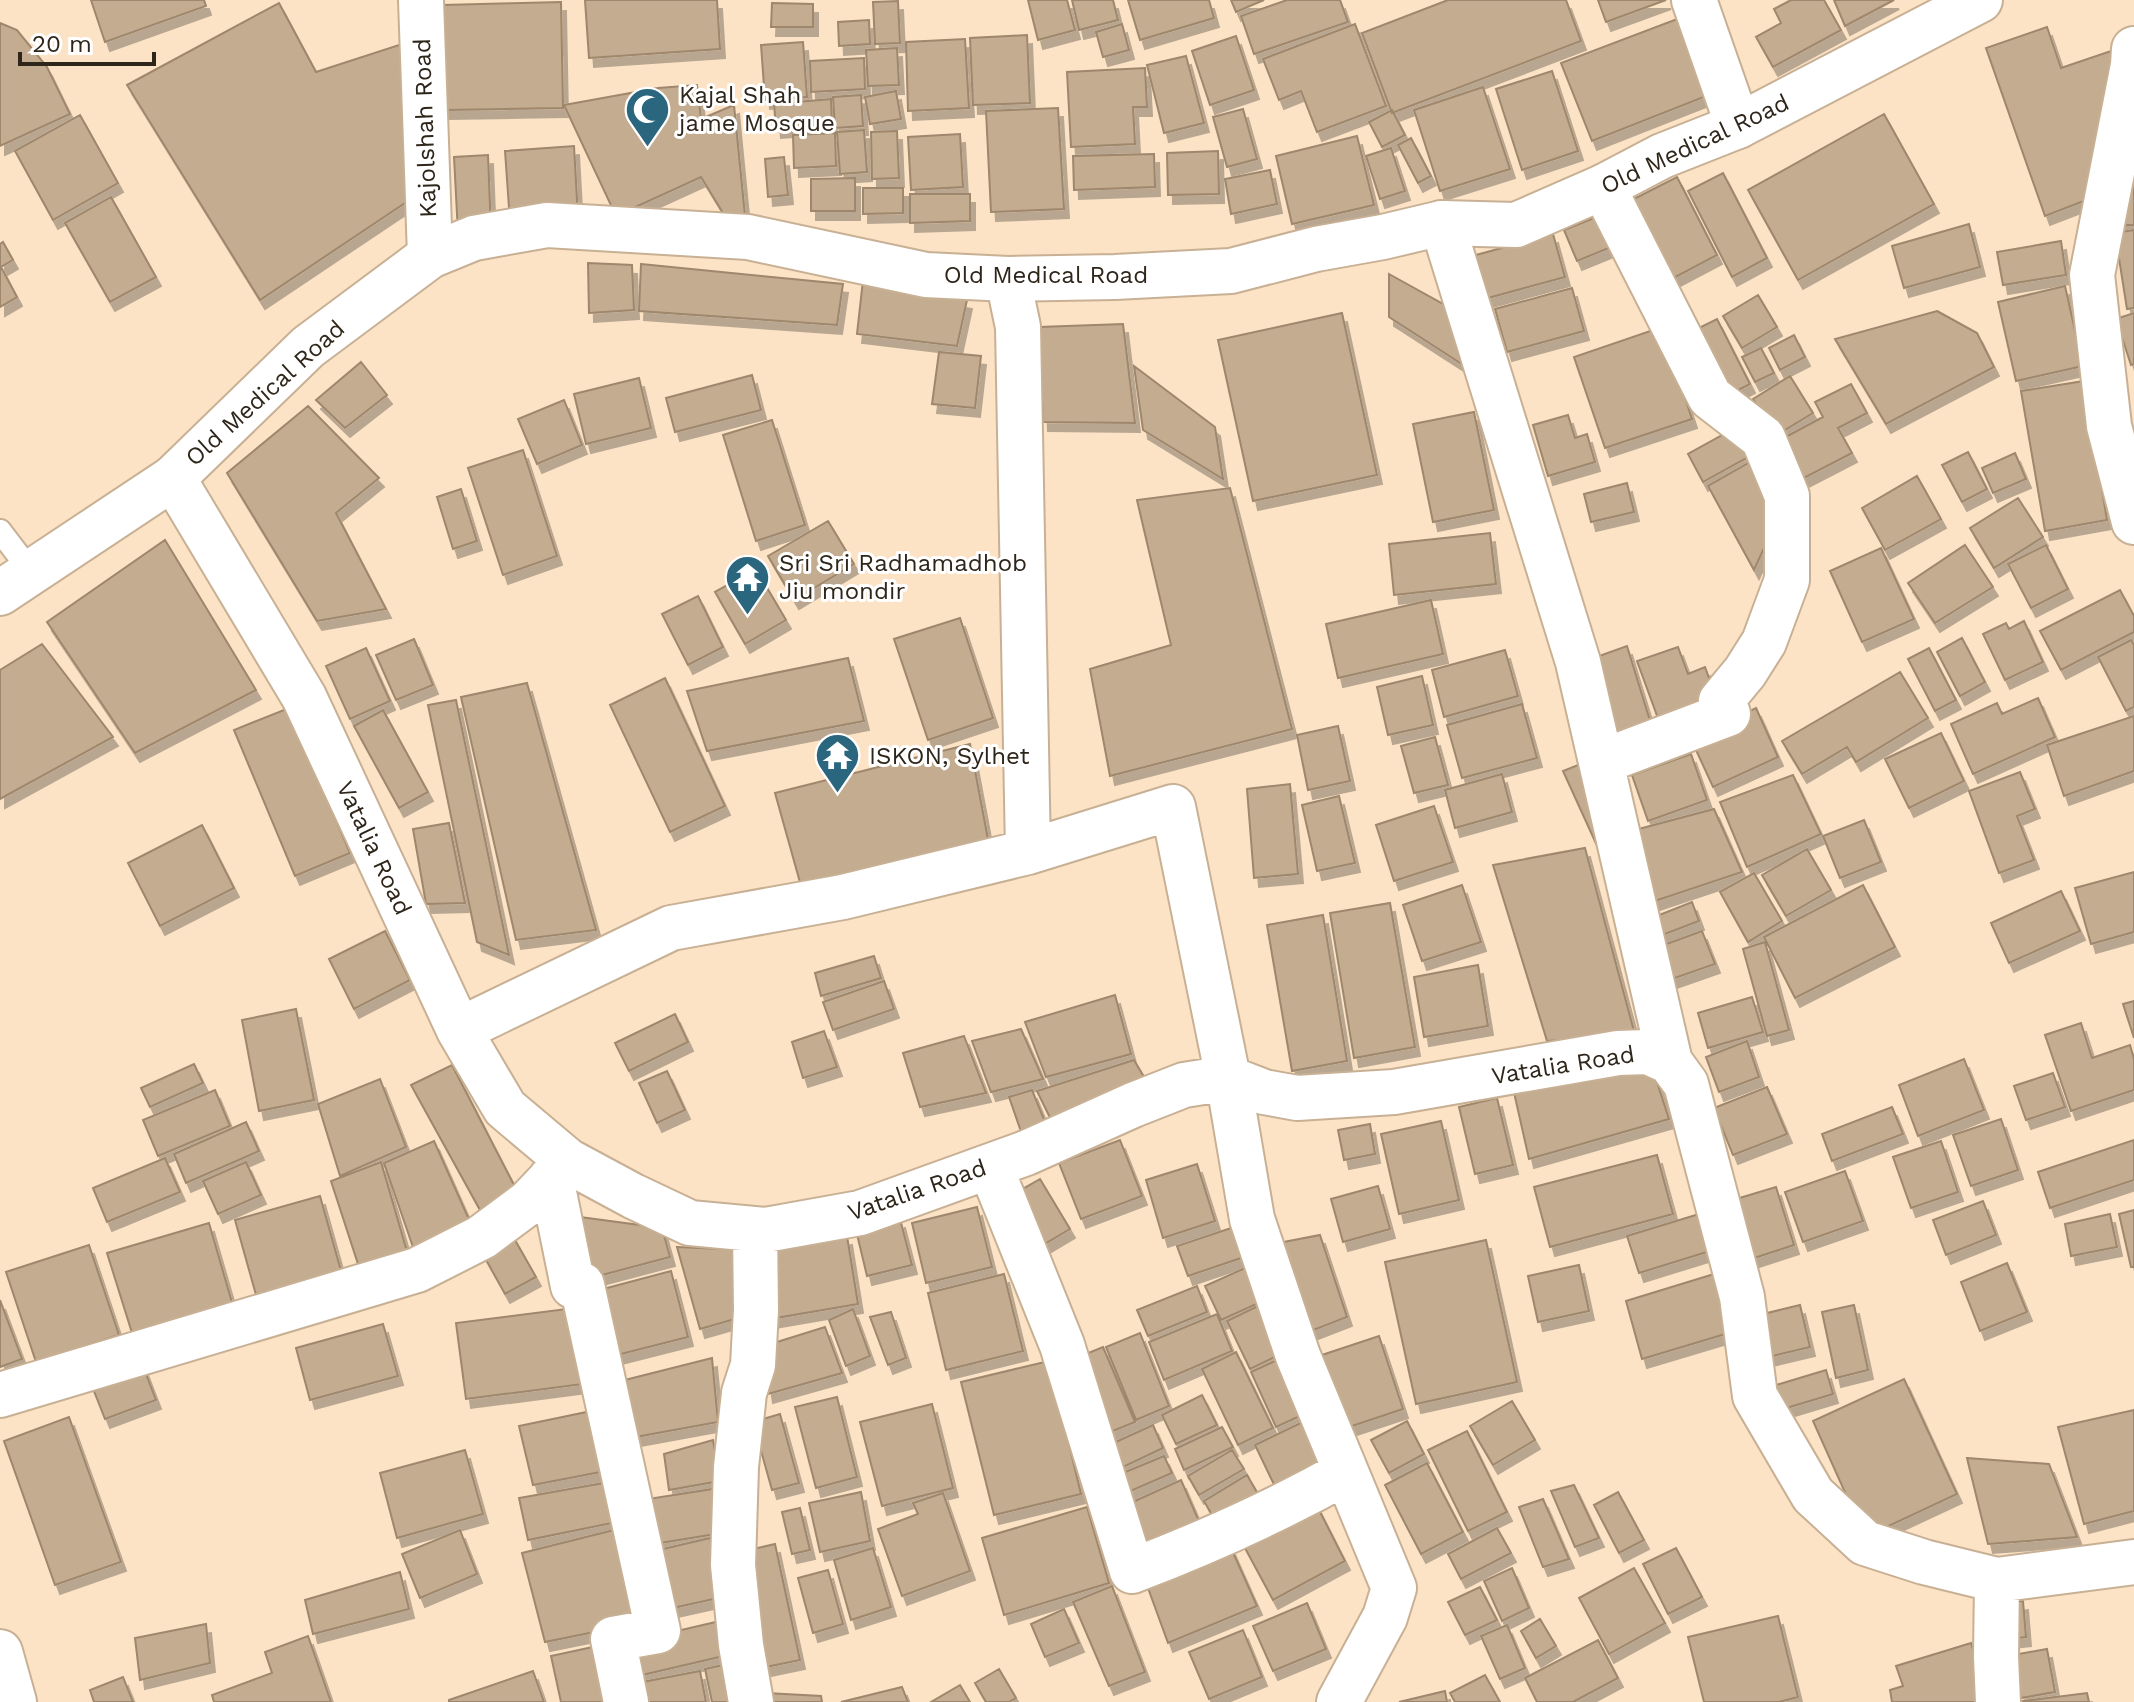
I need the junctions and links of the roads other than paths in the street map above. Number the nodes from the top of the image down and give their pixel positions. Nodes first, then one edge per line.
1 (421, 0) edge
2 (1694, 0) edge
3 (1980, 0) edge
4 (2134, 49) edge
5 (1738, 126) junction
6 (1603, 187) junction
7 (1442, 223) junction
8 (430, 256) junction
9 (1008, 279) junction
10 (173, 478) junction
11 (2134, 522) edge
12 (0, 531) edge
13 (16, 583) edge
14 (1601, 762) junction
15 (1028, 852) junction
16 (459, 1030) junction
17 (1670, 1062) junction
18 (1228, 1078) junction
19 (990, 1166) junction
20 (559, 1170) junction
21 (755, 1229) junction
22 (0, 1395) edge
23 (1346, 1472) junction
24 (2134, 1562) edge
25 (1997, 1580) junction
26 (0, 1652) edge
27 (14, 1702) edge
28 (626, 1702) edge
29 (751, 1702) edge
30 (1339, 1702) edge
31 (1998, 1702) edge

1 - 8 street, Kajolshah Road
2 - 5 street
3 - 5 street, Old Medical Road
4 - 11 street
5 - 6 street, Old Medical Road
6 - 7 street, Old Medical Road
6 - 14 street
7 - 9 street, Old Medical Road
7 - 14 street
8 - 9 street, Old Medical Road
8 - 10 street, Old Medical Road
9 - 15 street
10 - 13 street, Old Medical Road
10 - 16 street, Vatalia Road
12 - 13 lane
14 - 17 street
15 - 16 street
15 - 18 street
16 - 20 street, Vatalia Road
17 - 18 street, Vatalia Road
17 - 25 street
18 - 19 street, Vatalia Road
18 - 23 street
19 - 21 street, Vatalia Road
19 - 23 street
20 - 21 street, Vatalia Road
20 - 22 street
20 - 28 street
21 - 29 street
23 - 30 street
24 - 25 street
25 - 31 street
26 - 27 street

